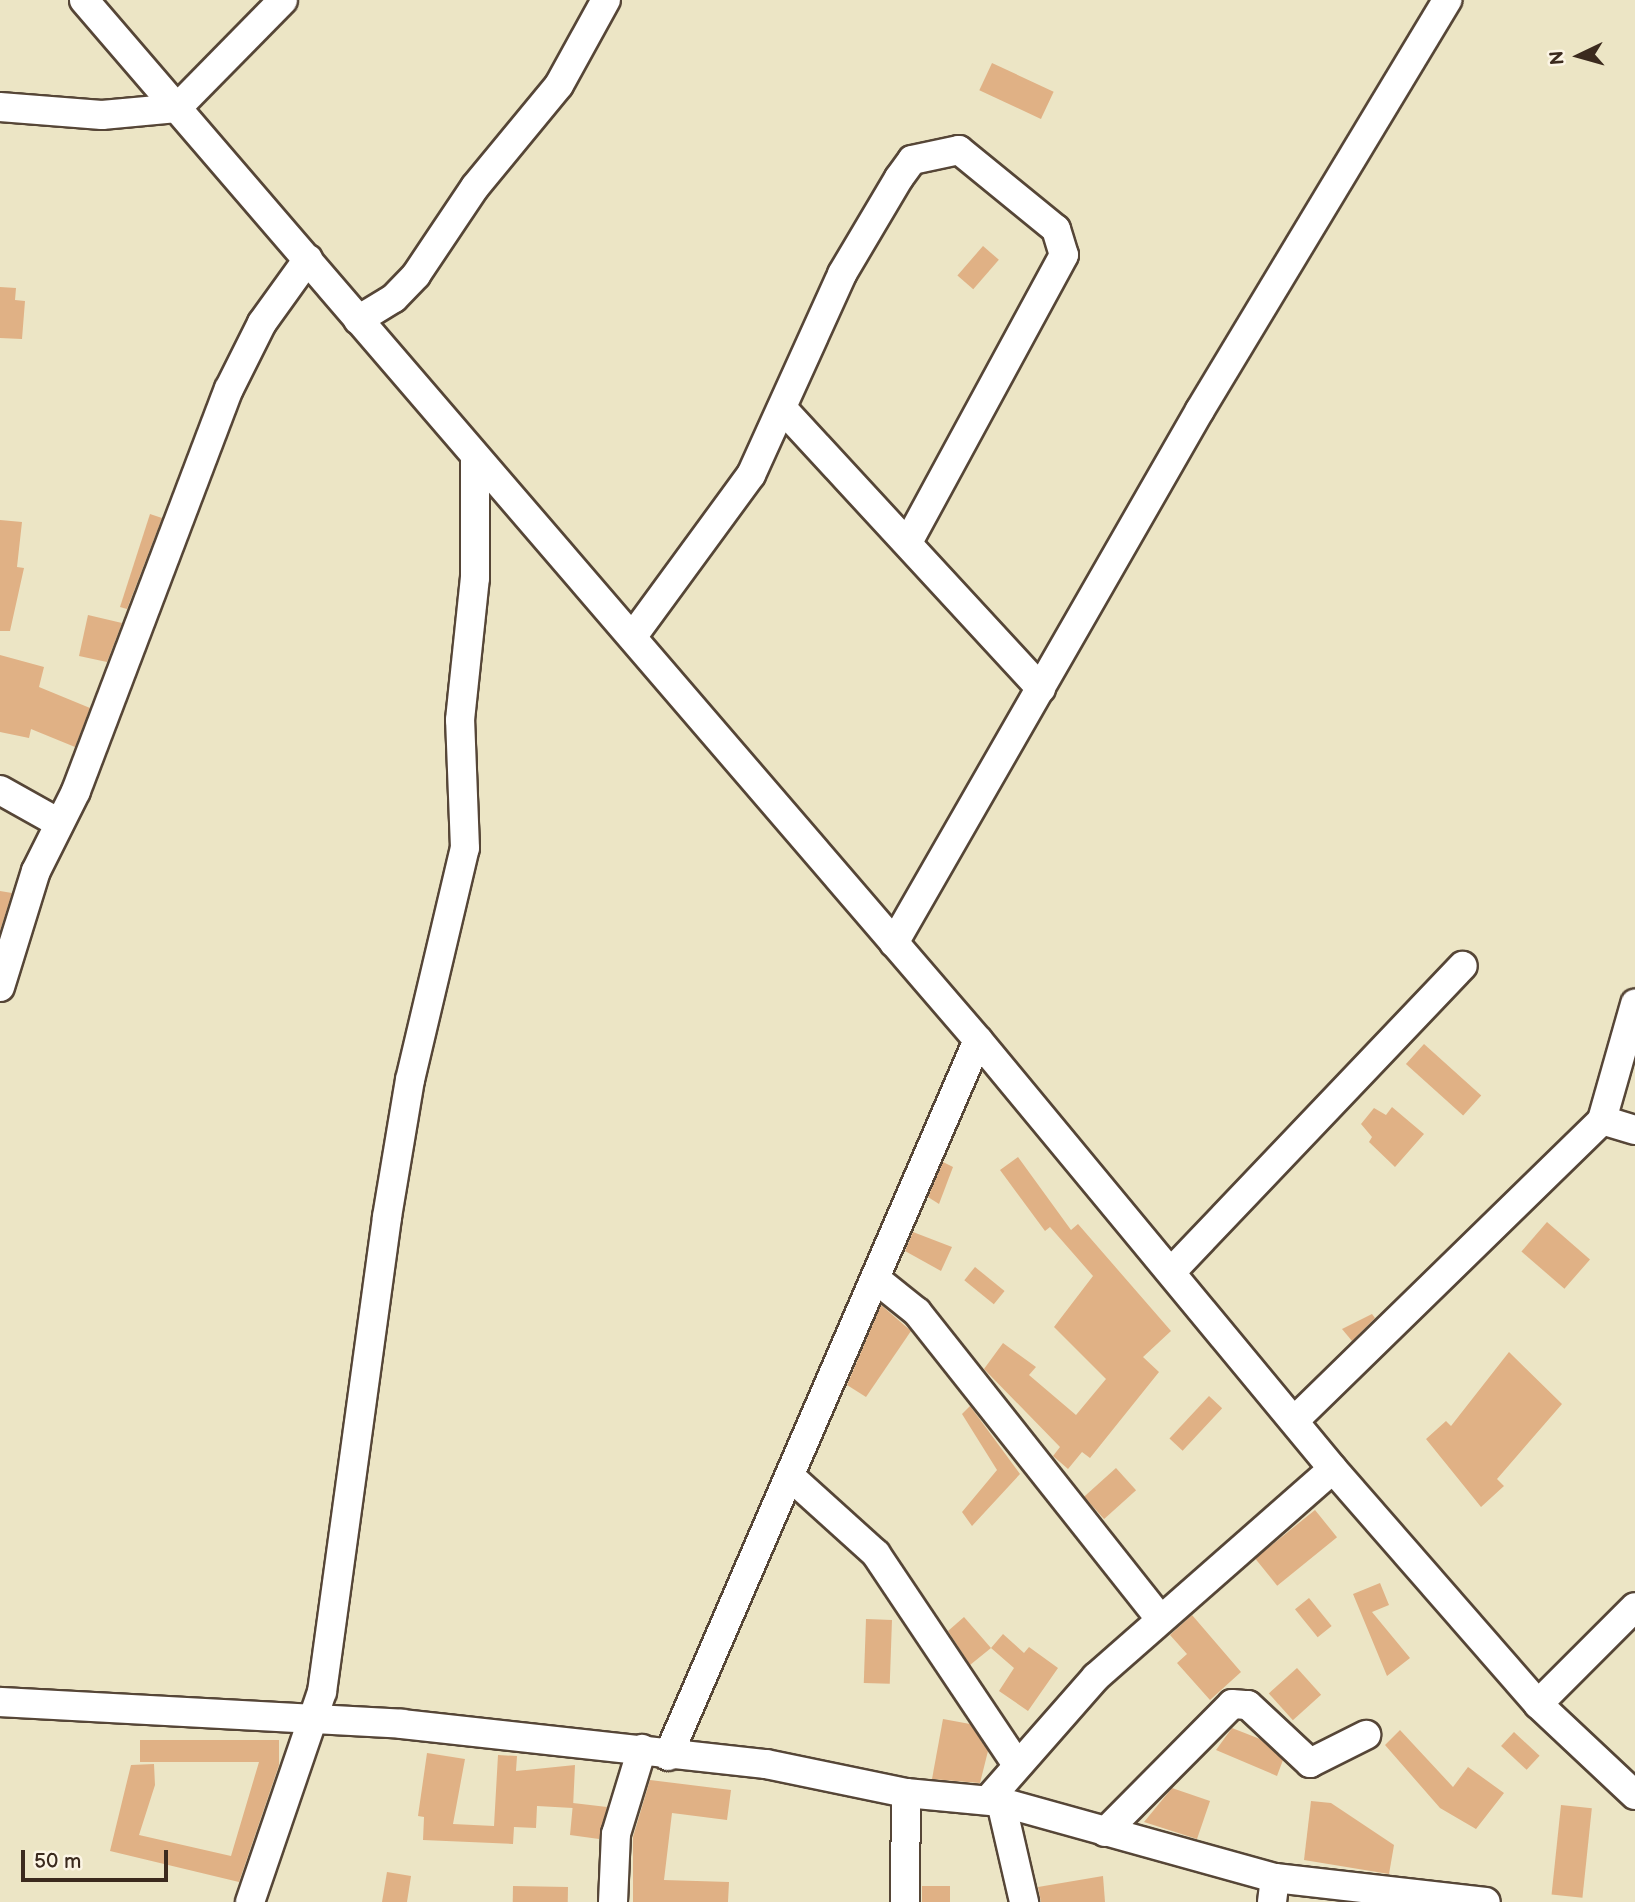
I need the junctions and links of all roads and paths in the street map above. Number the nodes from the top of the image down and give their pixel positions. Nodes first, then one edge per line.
1 (84, 0) edge
2 (283, 0) edge
3 (606, 0) edge
4 (1447, 0) edge
5 (0, 107) edge
6 (177, 108) junction
7 (308, 259) junction
8 (358, 320) junction
9 (782, 408) junction
10 (475, 457) junction
11 (908, 542) junction
12 (633, 636) junction
13 (1041, 689) junction
14 (0, 790) edge
15 (59, 824) junction
16 (894, 943) junction
17 (1463, 966) dead end
18 (0, 987) edge
19 (1635, 1004) edge
20 (978, 1040) junction
21 (1602, 1120) junction
22 (1635, 1130) edge
23 (1173, 1270) junction
24 (877, 1280) junction
25 (1297, 1418) junction
26 (1333, 1469) junction
27 (792, 1478) junction
28 (1635, 1607) edge
29 (1159, 1618) junction
30 (0, 1702) edge
31 (1538, 1704) junction
32 (316, 1720) junction
33 (1366, 1735) dead end
34 (642, 1749) junction
35 (668, 1756) junction
36 (1015, 1762) junction
37 (906, 1793) junction
38 (1635, 1795) edge
39 (994, 1801) junction
40 (1105, 1832) junction
41 (1274, 1890) edge
42 (250, 1902) edge
43 (613, 1902) edge
44 (905, 1902) edge
45 (1024, 1902) edge
46 (1486, 1902) edge

1 - 6 street
2 - 6 street
3 - 8 street
4 - 13 street
5 - 6 street
6 - 7 street
7 - 8 street
7 - 15 street
8 - 10 street
9 - 11 street
9 - 11 street
9 - 12 street
10 - 12 street
10 - 32 street
11 - 13 street
12 - 16 street
13 - 16 street
14 - 15 street
15 - 18 street
16 - 20 street
17 - 23 street
19 - 21 street
20 - 23 street
20 - 24 street
21 - 22 street
21 - 25 street
23 - 25 street
24 - 27 street
24 - 29 street
25 - 26 street
26 - 29 street
26 - 31 street
27 - 35 street
27 - 36 street
28 - 31 street
29 - 36 street
30 - 32 street
31 - 38 street
32 - 34 street
32 - 42 street
33 - 40 street
34 - 35 street
34 - 43 street
35 - 37 street
36 - 39 street
37 - 39 street
37 - 44 street
39 - 40 street
39 - 45 street
40 - 41 street
41 - 46 street

